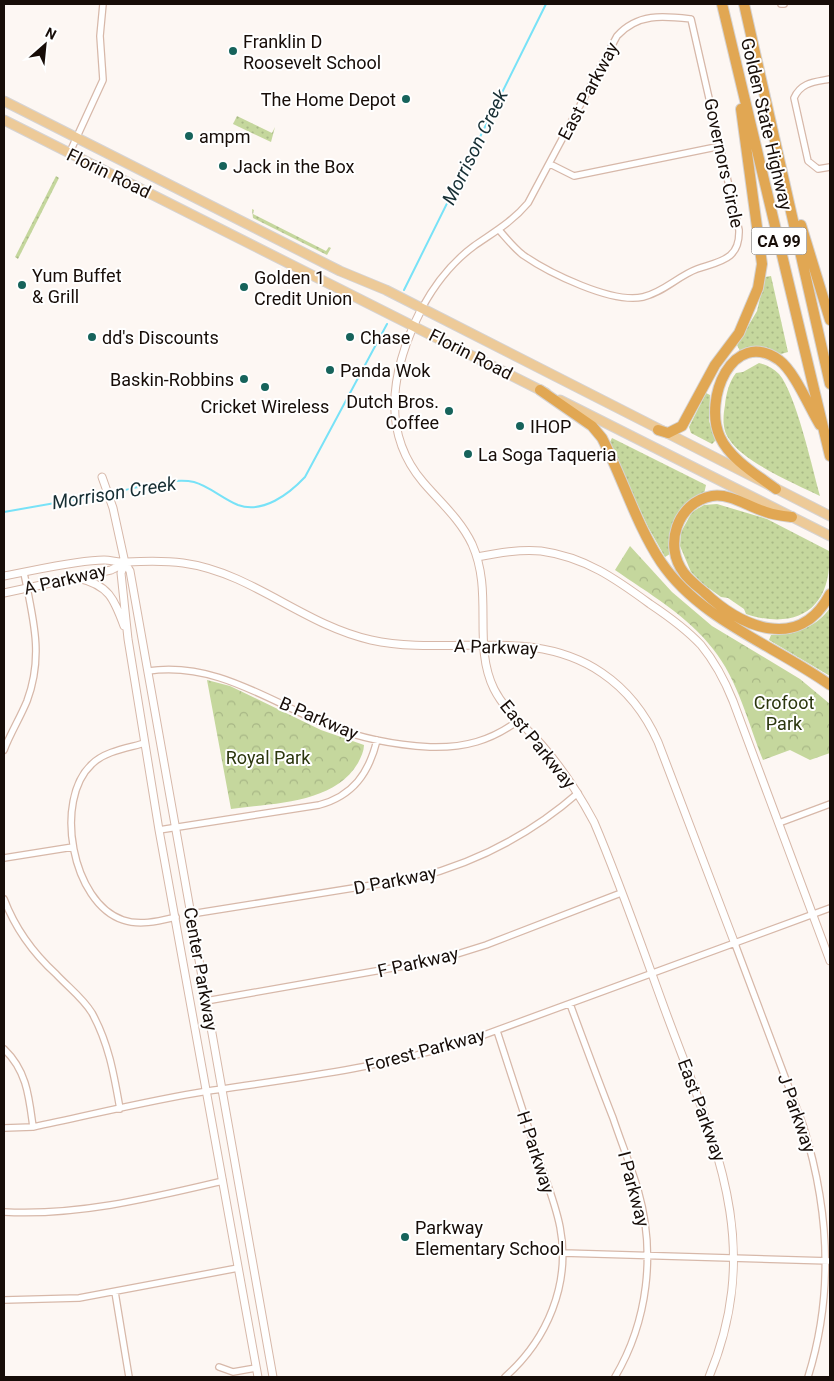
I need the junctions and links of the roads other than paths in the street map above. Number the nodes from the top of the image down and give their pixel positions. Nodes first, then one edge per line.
1 (103, 4) edge
2 (722, 4) edge
3 (744, 4) edge
4 (691, 19) joint
5 (732, 46) junction
6 (830, 79) edge
7 (4, 102) edge
8 (4, 120) edge
9 (77, 138) junction
10 (721, 146) junction
11 (778, 152) junction
12 (69, 154) junction
13 (550, 164) junction
14 (830, 167) edge
15 (499, 230) junction
16 (422, 308) junction
17 (830, 320) edge
18 (413, 325) junction
19 (830, 384) edge
20 (540, 390) junction
21 (658, 430) junction
22 (826, 436) junction
23 (830, 456) edge
24 (102, 477) dead end
25 (776, 489) junction
26 (830, 516) edge
27 (792, 517) junction
28 (830, 536) edge
29 (477, 557) junction
30 (125, 563) junction
31 (24, 573) junction
32 (4, 576) edge
33 (76, 577) junction
34 (27, 589) junction
35 (4, 593) edge
36 (830, 594) edge
37 (128, 639) junction
38 (484, 645) junction
39 (148, 671) junction
40 (830, 685) edge
41 (518, 720) junction
42 (377, 740) junction
43 (145, 743) junction
44 (4, 750) edge
45 (578, 793) junction
46 (830, 804) edge
47 (779, 823) junction
48 (176, 827) junction
49 (159, 830) junction
50 (74, 847) junction
51 (4, 858) edge
52 (621, 893) junction
53 (4, 899) edge
54 (830, 908) edge
55 (191, 914) junction
56 (813, 914) junction
57 (176, 917) junction
58 (735, 944) junction
59 (830, 961) edge
60 (652, 974) junction
61 (206, 1001) junction
62 (570, 1004) junction
63 (496, 1031) junction
64 (4, 1049) edge
65 (221, 1090) junction
66 (206, 1092) junction
67 (120, 1109) junction
68 (33, 1127) junction
69 (4, 1128) edge
70 (223, 1180) junction
71 (4, 1212) edge
72 (562, 1253) junction
73 (648, 1256) junction
74 (734, 1258) junction
75 (828, 1261) edge
76 (238, 1268) junction
77 (115, 1292) junction
78 (4, 1300) edge
79 (218, 1367) dead end
80 (256, 1368) junction
81 (128, 1377) edge
82 (258, 1377) edge
83 (273, 1377) edge
84 (505, 1377) edge
85 (615, 1377) edge
86 (709, 1377) edge
87 (808, 1377) edge

1 - 9 street
2 - 5 highway, Golden State Highway / CA 99
3 - 11 highway, Golden State Highway / CA 99
4 - 10 street, Governors Circle
4 - 13 street, East Parkway
5 - 21 highway
5 - 22 highway, Golden State Highway / CA 99
6 - 14 street
7 - 9 main road, Florin Road
8 - 12 main road, Florin Road
9 - 12 street
9 - 16 main road, Florin Road
10 - 13 street
10 - 15 street, Governors Circle
11 - 17 highway
11 - 19 highway, Golden State Highway / CA 99
12 - 18 main road, Florin Road
13 - 15 street, East Parkway
15 - 16 street, East Parkway
16 - 18 street, East Parkway
16 - 21 main road, Florin Road
18 - 20 main road, Florin Road
18 - 29 street, East Parkway
20 - 27 main road, Florin Road
20 - 40 highway
21 - 25 main road, Florin Road
22 - 23 highway, Golden State Highway / CA 99
22 - 25 highway
24 - 30 street, Center Parkway
25 - 26 main road, Florin Road
27 - 28 main road, Florin Road
27 - 36 highway
29 - 38 street, East Parkway
29 - 47 street
30 - 31 street, A Parkway
30 - 33 street, A Parkway
30 - 37 street, Center Parkway
30 - 38 street, A Parkway
30 - 39 street, Center Parkway
31 - 32 street, A Parkway
31 - 34 street
33 - 34 street, A Parkway
33 - 37 street
34 - 35 street, A Parkway
34 - 44 street
37 - 43 street, Center Parkway
38 - 41 street, East Parkway
38 - 58 street, A Parkway
39 - 42 street, B Parkway
39 - 48 street, Center Parkway
41 - 42 street, B Parkway
41 - 45 street, East Parkway
42 - 48 street
43 - 49 street, Center Parkway
43 - 50 street
45 - 52 street, East Parkway
45 - 55 street, D Parkway
46 - 47 street
47 - 56 street
48 - 49 street
48 - 55 street, Center Parkway
49 - 57 street, Center Parkway
50 - 51 street
50 - 57 street
52 - 60 street, East Parkway
52 - 61 street, F Parkway
53 - 67 street
54 - 56 street, Forest Parkway
55 - 61 street, Center Parkway
56 - 58 street, Forest Parkway
56 - 59 street
57 - 66 street, Center Parkway
58 - 60 street, Forest Parkway
58 - 75 street, J Parkway
60 - 62 street, Forest Parkway
60 - 74 street, East Parkway
61 - 65 street, Center Parkway
62 - 63 street, Forest Parkway
62 - 73 street, I Parkway
63 - 65 street, Forest Parkway
63 - 72 street, H Parkway
64 - 68 street
65 - 66 street, Forest Parkway
65 - 83 street, Center Parkway
66 - 67 street, Forest Parkway
66 - 70 street, Center Parkway
67 - 68 street, Forest Parkway
68 - 69 street, Forest Parkway
70 - 71 street
70 - 76 street, Center Parkway
72 - 73 street
72 - 84 street, H Parkway
73 - 74 street
73 - 85 street, I Parkway
74 - 75 street
74 - 86 street, East Parkway
75 - 87 street, J Parkway
76 - 77 street
76 - 80 street, Center Parkway
77 - 78 street
77 - 81 street
79 - 80 street
80 - 82 street, Center Parkway

